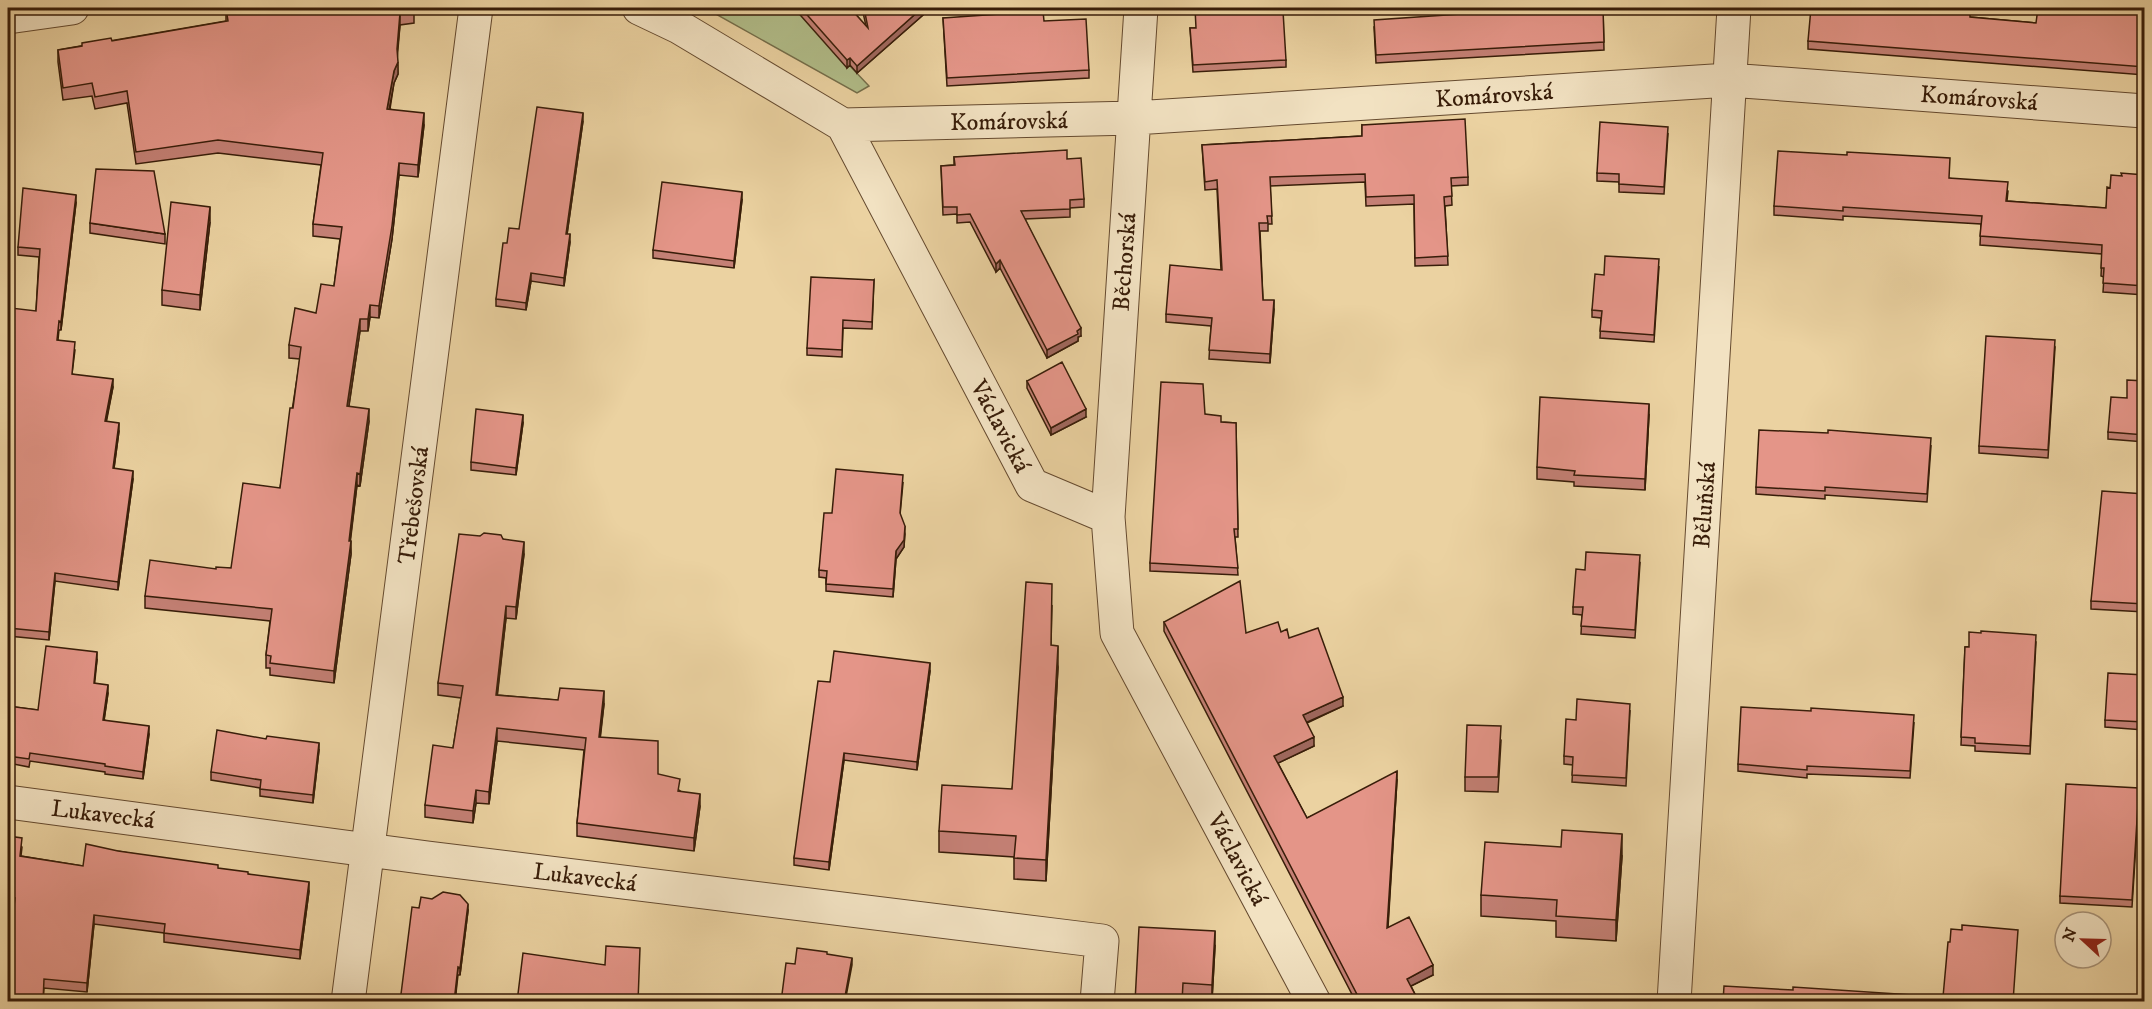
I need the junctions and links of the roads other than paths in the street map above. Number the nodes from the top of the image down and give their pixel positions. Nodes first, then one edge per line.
1 (72, 8) edge
2 (476, 8) edge
3 (639, 8) edge
4 (1141, 8) edge
5 (1734, 8) edge
6 (8, 17) edge
7 (1730, 80) junction
8 (2145, 111) edge
9 (1134, 118) junction
10 (843, 125) junction
11 (1108, 517) junction
12 (8, 802) edge
13 (369, 849) junction
14 (348, 1002) edge
15 (1097, 1002) edge
16 (1314, 1002) edge
17 (1674, 1002) edge

1 - 6 street
2 - 13 street, Třebešovská
3 - 10 street
4 - 9 street, Běchorská
5 - 7 street, Běluňská
7 - 8 street, Komárovská
7 - 9 street, Komárovská
7 - 17 street, Běluňská
9 - 10 street, Komárovská
9 - 11 street, Běchorská
10 - 11 street, Václavická
11 - 16 street, Václavická
12 - 13 street, Lukavecká
13 - 14 street, Třebešovská
13 - 15 street, Lukavecká

